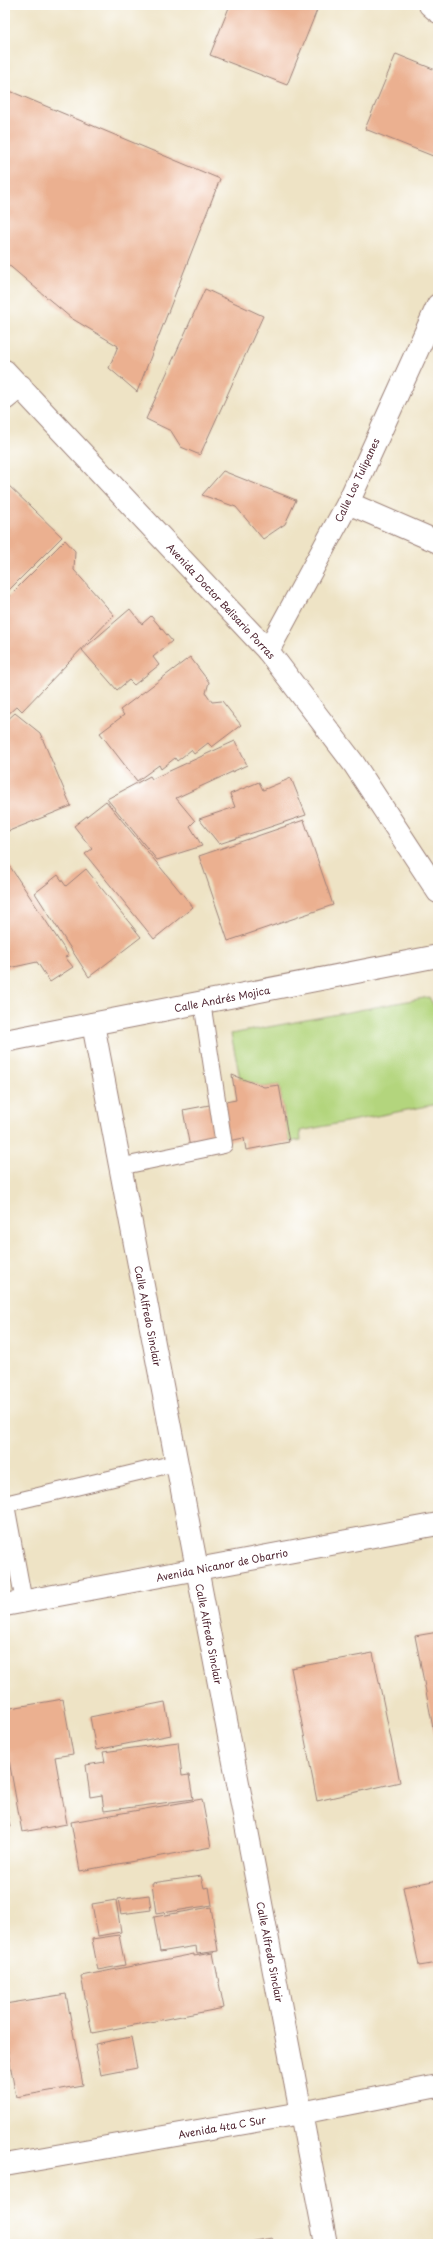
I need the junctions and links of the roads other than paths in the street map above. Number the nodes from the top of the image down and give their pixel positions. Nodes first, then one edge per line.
1 (430, 5) edge
2 (438, 12) edge
3 (438, 305) edge
4 (5, 371) edge
5 (13, 393) edge
6 (348, 502) junction
7 (438, 542) edge
8 (268, 651) junction
9 (438, 892) edge
10 (438, 956) edge
11 (202, 1002) junction
12 (92, 1024) junction
13 (5, 1041) edge
14 (120, 1167) junction
15 (176, 1463) junction
16 (438, 1524) edge
17 (196, 1570) junction
18 (14, 1603) edge
19 (438, 2086) edge
20 (301, 2113) junction
21 (5, 2165) edge
22 (326, 2244) edge

1 - 2 street
3 - 6 street, Calle Los Tulipanes
4 - 5 street, Avenida Doctor Belisario Porras
5 - 8 street, Avenida Doctor Belisario Porras
6 - 7 street
6 - 8 street, Calle Los Tulipanes
8 - 9 street, Avenida Doctor Belisario Porras
10 - 11 street, Calle Andrés Mojica
11 - 12 street, Calle Andrés Mojica
11 - 14 lane
12 - 13 street, Calle Andrés Mojica
12 - 14 street, Calle Alfredo Sinclair
14 - 15 street, Calle Alfredo Sinclair
15 - 17 street, Calle Alfredo Sinclair
15 - 18 lane
16 - 17 street, Avenida Nicanor de Obarrio
17 - 18 street, Avenida Nicanor de Obarrio
17 - 20 street, Calle Alfredo Sinclair
19 - 20 street, Avenida 4ta C Sur
20 - 21 street, Avenida 4ta C Sur
20 - 22 street, Calle Alfredo Sinclair

